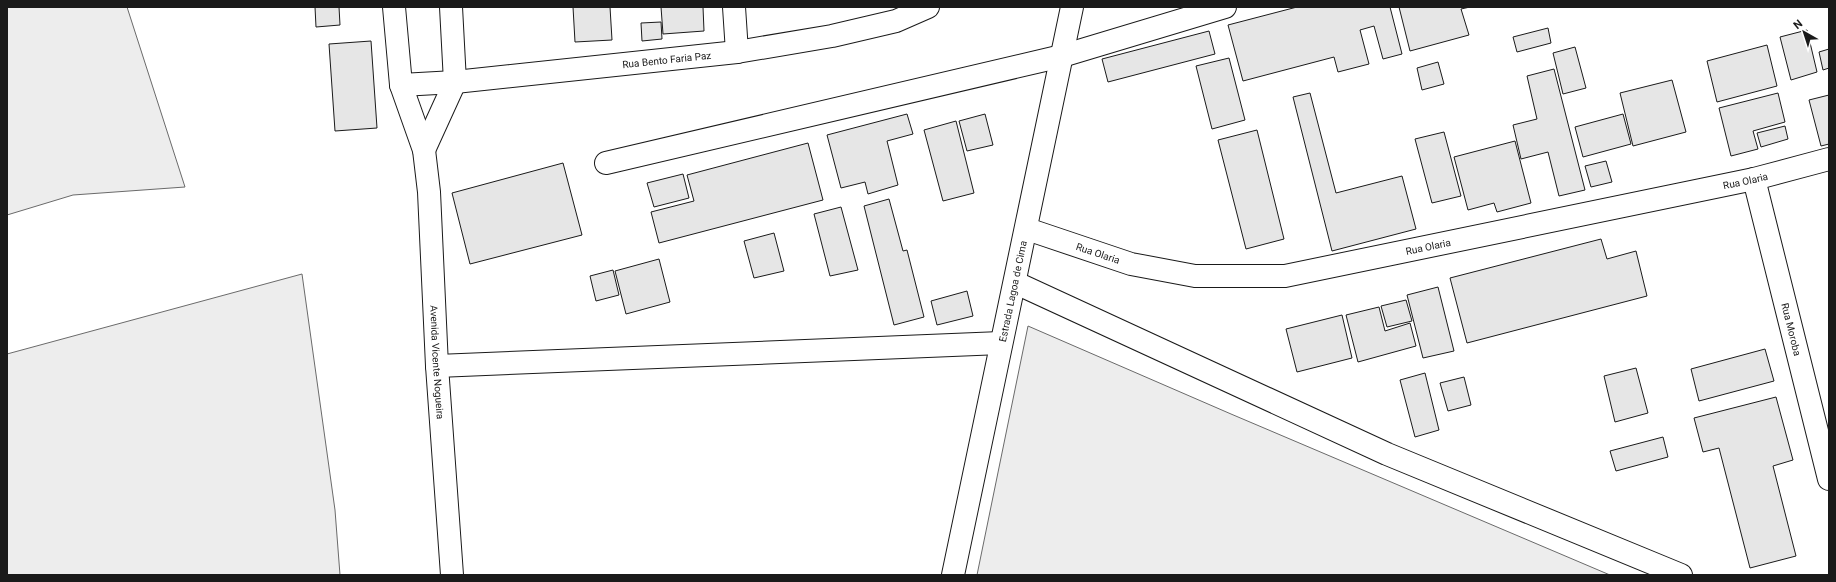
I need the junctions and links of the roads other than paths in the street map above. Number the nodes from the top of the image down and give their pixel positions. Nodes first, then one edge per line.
1 (394, 7) edge
2 (451, 7) edge
3 (734, 7) edge
4 (928, 7) edge
5 (1072, 7) edge
6 (1225, 7) edge
7 (737, 52) junction
8 (1062, 56) junction
9 (455, 82) junction
10 (401, 85) junction
11 (424, 150) junction
12 (1829, 159) edge
13 (606, 163) dead end
14 (1754, 179) junction
15 (1027, 229) junction
16 (1016, 283) junction
17 (1001, 343) junction
18 (437, 366) junction
19 (1829, 479) edge
20 (452, 575) edge
21 (953, 575) edge
22 (1681, 575) edge

1 - 10 street, Avenida Vicente Nogueira
2 - 9 street
3 - 7 street
4 - 7 street, Rua Bento Faria Paz
5 - 8 street, Estrada Lagoa de Cima
6 - 8 street
7 - 9 street, Rua Bento Faria Paz
8 - 13 street
8 - 15 street, Estrada Lagoa de Cima
9 - 10 street, Rua Bento Faria Paz
9 - 11 street
10 - 11 street, Avenida Vicente Nogueira
11 - 18 street, Avenida Vicente Nogueira
12 - 14 street, Rua Olaria
14 - 15 street, Rua Olaria
14 - 19 street, Rua Moroba
15 - 16 street, Estrada Lagoa de Cima
16 - 17 street, Estrada Lagoa de Cima
16 - 22 street
17 - 18 street
17 - 21 street, Estrada Lagoa de Cima
18 - 20 street, Avenida Vicente Nogueira

